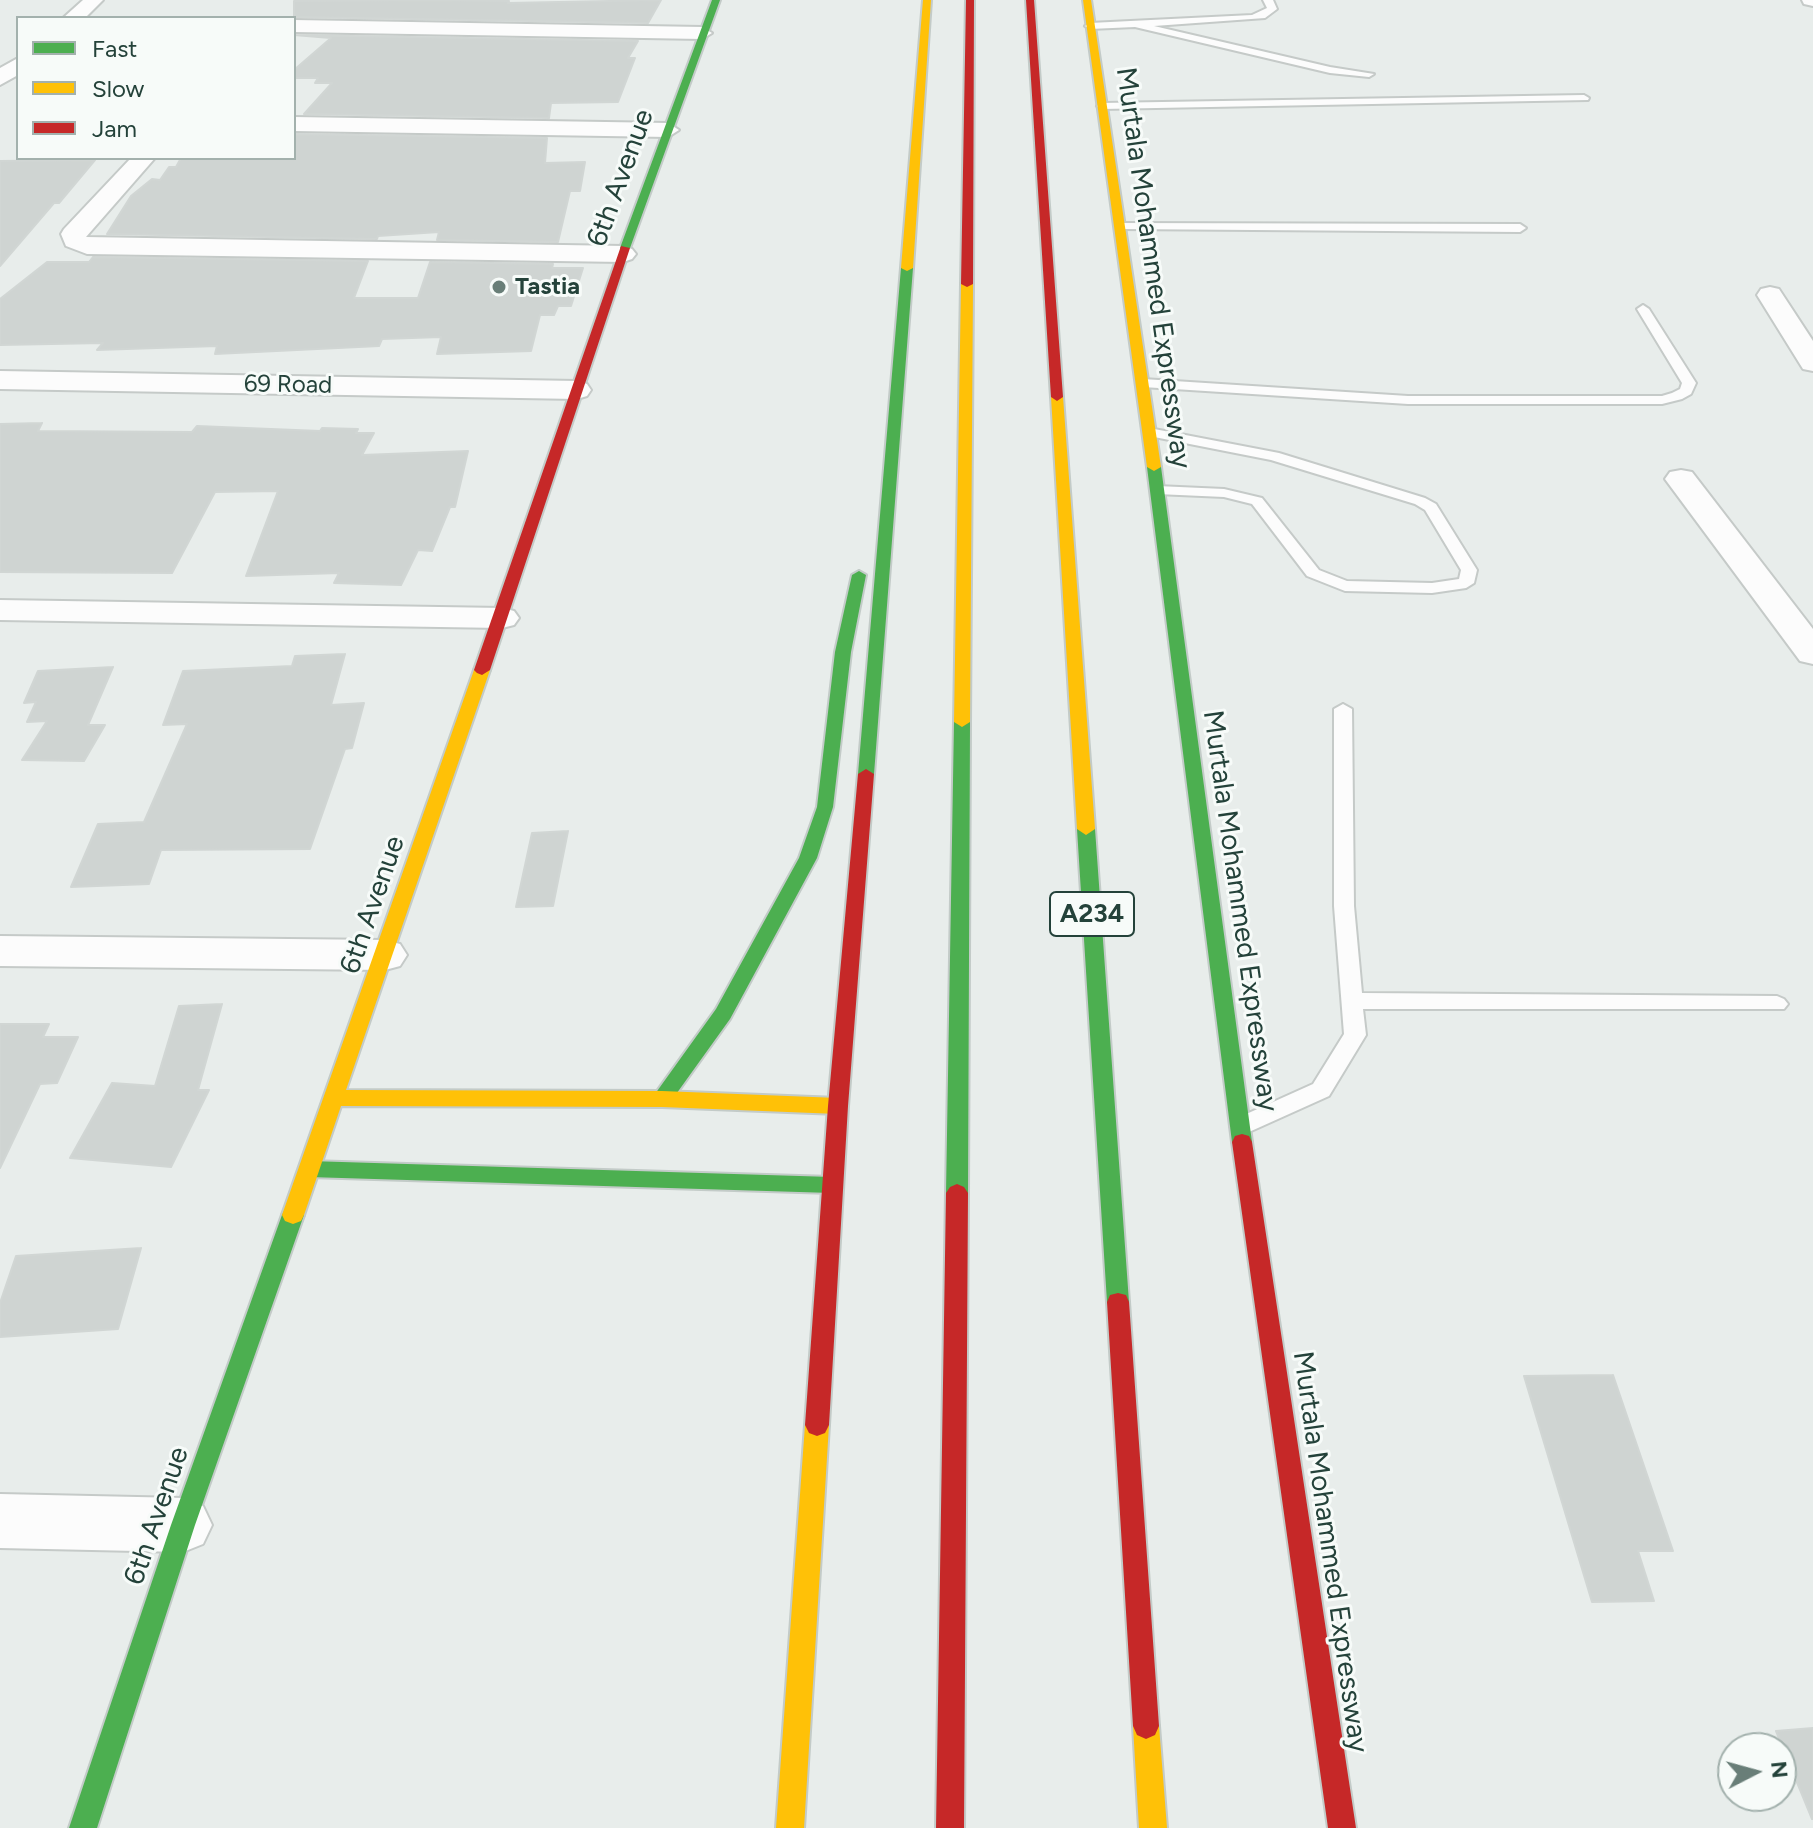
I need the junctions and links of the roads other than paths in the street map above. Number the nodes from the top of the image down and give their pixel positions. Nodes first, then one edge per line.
1 (94, 0) edge
2 (716, 0) edge
3 (927, 0) edge
4 (970, 0) edge
5 (1030, 0) edge
6 (1087, 0) edge
7 (1268, 0) edge
8 (75, 16) edge
9 (1139, 25) junction
10 (296, 26) edge
11 (1090, 26) junction
12 (702, 33) junction
13 (16, 66) edge
14 (1369, 74) dead end
15 (0, 79) edge
16 (1584, 98) dead end
17 (1102, 106) junction
18 (296, 124) edge
19 (668, 130) junction
20 (142, 160) edge
21 (1120, 225) junction
22 (1520, 228) dead end
23 (623, 254) junction
24 (1770, 295) dead end
25 (1643, 309) dead end
26 (1813, 363) edge
27 (0, 380) edge
28 (1143, 383) junction
29 (577, 390) junction
30 (1149, 432) junction
31 (1681, 479) dead end
32 (1157, 490) junction
33 (888, 520) junction
34 (0, 610) edge
35 (502, 618) junction
36 (1813, 653) edge
37 (1343, 709) dead end
38 (0, 951) edge
39 (385, 955) junction
40 (1352, 1001) junction
41 (1777, 1004) dead end
42 (335, 1098) junction
43 (662, 1099) junction
44 (838, 1106) junction
45 (1241, 1126) junction
46 (309, 1169) junction
47 (832, 1185) junction
48 (0, 1521) edge
49 (183, 1525) junction
50 (83, 1828) edge
51 (790, 1828) edge
52 (950, 1828) edge
53 (1153, 1828) edge
54 (1342, 1828) edge

1 - 8 street
2 - 12 main road, 6th Avenue
3 - 33 main road
4 - 52 main road
5 - 53 main road, A234
6 - 11 main road, Murtala Mohammed Expressway
7 - 9 lane
9 - 11 lane
9 - 14 lane
10 - 12 street
11 - 17 main road, Murtala Mohammed Expressway
12 - 19 main road, 6th Avenue
13 - 15 street
16 - 17 lane
17 - 21 main road, Murtala Mohammed Expressway
18 - 19 street
19 - 23 main road, 6th Avenue
20 - 23 street
21 - 22 lane
21 - 28 main road, Murtala Mohammed Expressway
23 - 29 main road, 6th Avenue
24 - 26 street
25 - 28 lane
27 - 29 street, 69 Road
28 - 30 main road, Murtala Mohammed Expressway
29 - 35 main road, 6th Avenue
30 - 32 main road, Murtala Mohammed Expressway
30 - 32 lane
31 - 36 street
32 - 45 main road, Murtala Mohammed Expressway
33 - 43 main road
33 - 44 main road
34 - 35 street
35 - 39 main road, 6th Avenue
37 - 40 lane
38 - 39 street
39 - 42 main road, 6th Avenue
40 - 41 lane
40 - 45 lane
42 - 43 main road
42 - 46 main road, 6th Avenue
43 - 44 main road
44 - 47 main road
45 - 54 main road, Murtala Mohammed Expressway
46 - 47 main road
46 - 49 main road, 6th Avenue
47 - 51 main road
48 - 49 street
49 - 50 main road, 6th Avenue

